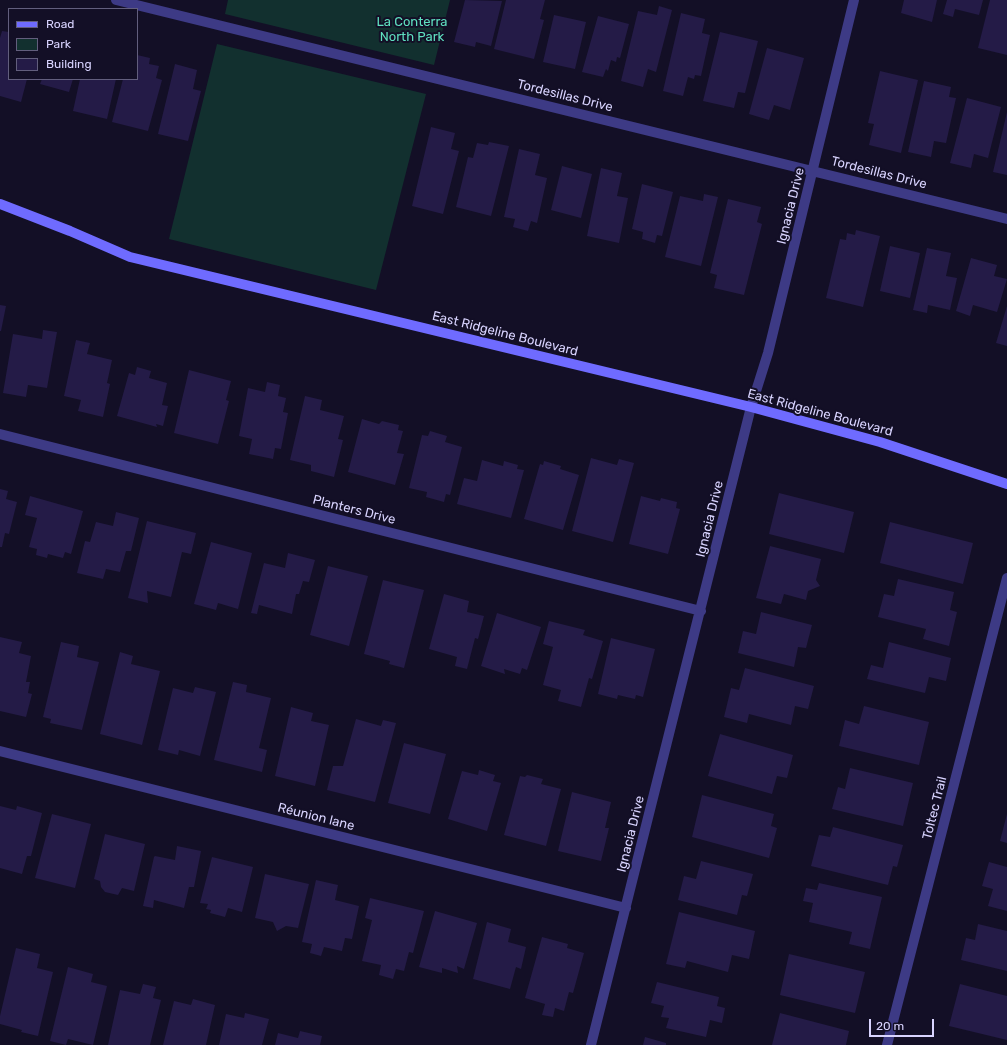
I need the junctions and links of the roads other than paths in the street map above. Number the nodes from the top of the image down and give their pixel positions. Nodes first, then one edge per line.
1 (116, 0) edge
2 (854, 0) edge
3 (814, 170) junction
4 (0, 204) edge
5 (1007, 219) edge
6 (751, 407) junction
7 (0, 434) edge
8 (1007, 484) edge
9 (1007, 578) edge
10 (701, 611) junction
11 (0, 751) edge
12 (626, 908) junction
13 (591, 1045) edge
14 (887, 1045) edge

1 - 3 street, Tordesillas Drive
2 - 3 street, Ignacia Drive
3 - 5 street, Tordesillas Drive
3 - 6 street, Ignacia Drive
4 - 6 street, East Ridgeline Boulevard
6 - 8 street, East Ridgeline Boulevard
6 - 10 street, Ignacia Drive
7 - 10 street, Planters Drive
9 - 14 street, Toltec Trail
10 - 12 street, Ignacia Drive
11 - 12 street, Réunion lane
12 - 13 street, Ignacia Drive

